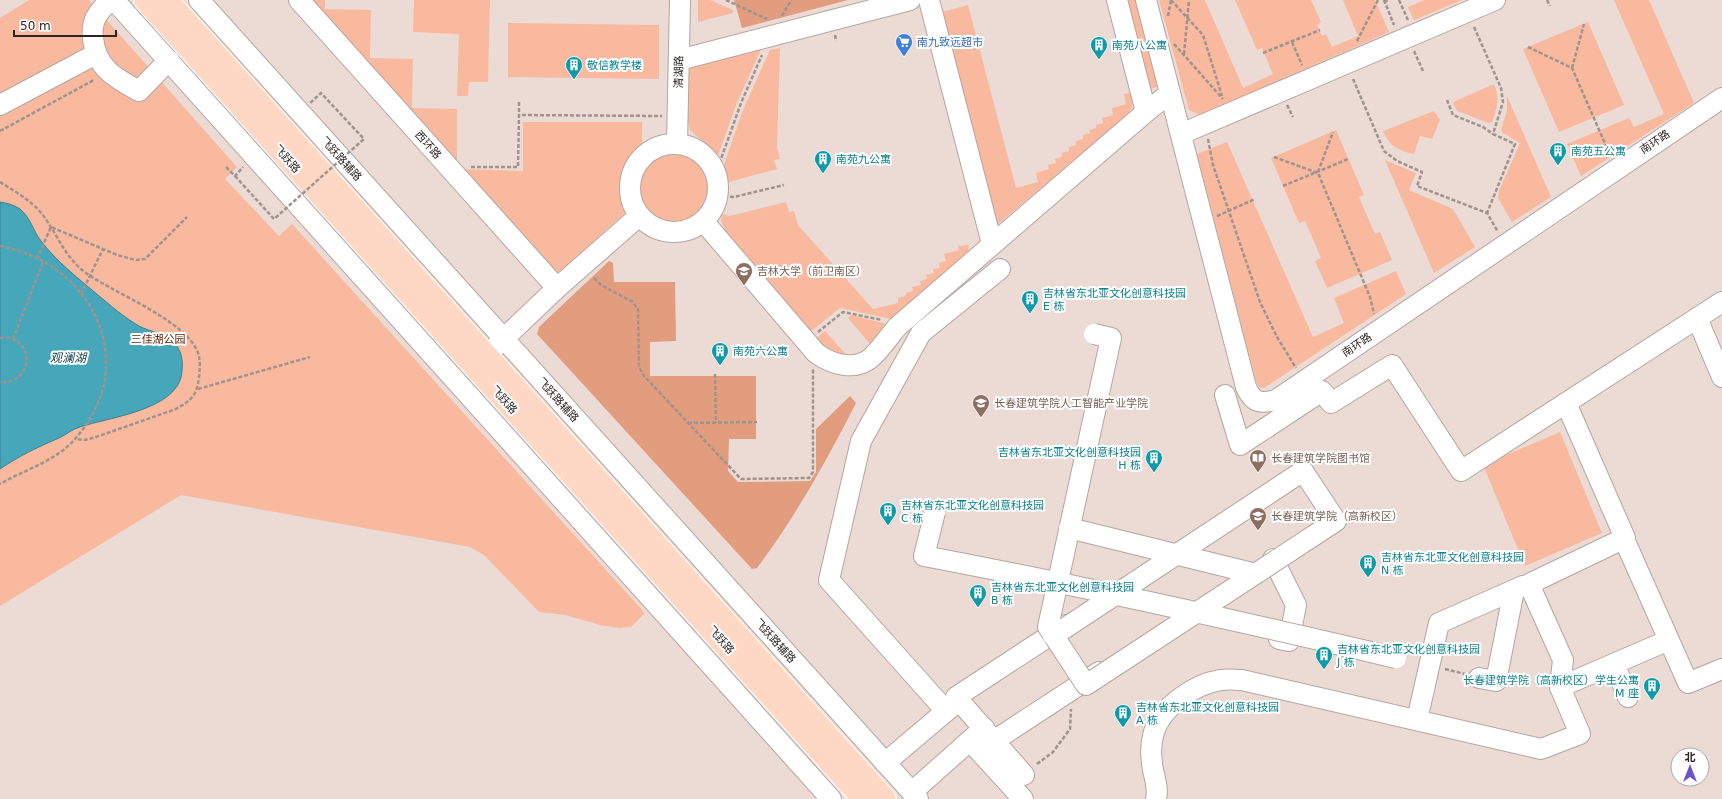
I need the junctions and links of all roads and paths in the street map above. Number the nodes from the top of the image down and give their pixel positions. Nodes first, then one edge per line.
1 (110, 0) edge
2 (114, 0) edge
3 (145, 0) edge
4 (167, 0) edge
5 (199, 0) edge
6 (299, 0) edge
7 (680, 0) edge
8 (726, 0) edge
9 (792, 0) edge
10 (910, 0) edge
11 (929, 0) edge
12 (1116, 0) edge
13 (1146, 0) edge
14 (1171, 0) edge
15 (1189, 0) edge
16 (1378, 0) edge
17 (1388, 0) edge
18 (1399, 0) edge
19 (1495, 0) edge
20 (1547, 0) edge
21 (1384, 1) edge
22 (1550, 6) dead end
23 (781, 18) dead end
24 (1187, 18) junction
25 (771, 21) dead end
26 (1472, 22) dead end
27 (1584, 24) dead end
28 (1394, 26) dead end
29 (1410, 26) dead end
30 (1320, 30) dead end
31 (1169, 39) dead end
32 (1292, 42) junction
33 (1355, 45) dead end
34 (1528, 47) dead end
35 (1413, 48) dead end
36 (763, 53) dead end
37 (96, 54) junction
38 (1184, 54) junction
39 (1263, 54) dead end
40 (169, 60) junction
41 (679, 60) junction
42 (1302, 66) dead end
43 (1572, 68) junction
44 (108, 71) junction
45 (1423, 71) dead end
46 (1351, 74) dead end
47 (1170, 93) junction
48 (1223, 98) junction
49 (1722, 98) edge
50 (1447, 100) dead end
51 (519, 102) dead end
52 (1226, 102) dead end
53 (1286, 102) dead end
54 (309, 104) dead end
55 (0, 105) edge
56 (1146, 112) junction
57 (519, 115) junction
58 (667, 116) dead end
59 (1293, 117) dead end
60 (0, 131) edge
61 (1333, 132) dead end
62 (1181, 134) junction
63 (1493, 134) junction
64 (1208, 136) dead end
65 (678, 144) junction
66 (1274, 157) dead end
67 (1348, 158) dead end
68 (1612, 161) dead end
69 (244, 166) dead end
70 (447, 166) junction
71 (226, 167) dead end
72 (714, 167) junction
73 (1318, 173) junction
74 (234, 176) junction
75 (0, 182) edge
76 (784, 185) dead end
77 (1283, 186) dead end
78 (718, 196) junction
79 (1255, 199) dead end
80 (1229, 211) junction
81 (1486, 213) junction
82 (639, 216) junction
83 (188, 217) dead end
84 (704, 222) junction
85 (1203, 222) junction
86 (51, 227) junction
87 (1500, 235) dead end
88 (992, 244) junction
89 (0, 246) edge
90 (103, 249) junction
91 (37, 259) junction
92 (43, 262) junction
93 (582, 266) junction
94 (1000, 270) dead end
95 (90, 275) junction
96 (557, 288) junction
97 (81, 294) junction
98 (1722, 302) edge
99 (1697, 318) junction
100 (1375, 319) dead end
101 (886, 321) dead end
102 (1094, 334) dead end
103 (0, 338) edge
104 (13, 339) junction
105 (504, 339) junction
106 (806, 342) junction
107 (310, 357) dead end
108 (480, 361) junction
109 (813, 369) dead end
110 (1298, 370) dead end
111 (715, 374) dead end
112 (1722, 377) edge
113 (0, 382) edge
114 (198, 388) junction
115 (1225, 395) dead end
116 (1566, 404) junction
117 (716, 422) junction
118 (757, 422) dead end
119 (688, 423) junction
120 (76, 439) junction
121 (0, 484) edge
122 (935, 512) dead end
123 (1069, 528) junction
124 (1624, 539) junction
125 (1177, 554) junction
126 (1273, 559) junction
127 (1252, 573) junction
128 (1058, 582) junction
129 (1522, 587) junction
130 (1116, 595) junction
131 (1191, 614) junction
132 (1053, 636) junction
133 (1669, 640) junction
134 (1396, 658) dead end
135 (1614, 664) junction
136 (1722, 669) edge
137 (1479, 678) dead end
138 (1086, 685) junction
139 (1560, 687) junction
140 (1628, 697) dead end
141 (831, 703) junction
142 (952, 706) junction
143 (1417, 720) junction
144 (983, 736) junction
145 (848, 758) junction
146 (885, 764) junction
147 (1024, 775) joint
148 (915, 796) edge
149 (831, 799) edge
150 (863, 799) edge
151 (885, 799) edge
152 (1023, 799) edge
153 (1156, 799) edge

1 - 37 street
2 - 40 street
3 - 108 main road, 飞跃路
4 - 108 main road, 飞跃路
5 - 105 street, 飞跃路辅路
6 - 70 street, 西环路
7 - 41 street, 清湖路
8 - 25 path
9 - 23 path
10 - 41 street
11 - 88 street
12 - 56 street
13 - 47 street, 南环路
14 - 24 path
15 - 24 path
16 - 33 path
17 - 21 path
18 - 29 path
19 - 62 street
20 - 22 path
21 - 28 path
24 - 38 path
24 - 48 path
26 - 63 path
27 - 43 path
30 - 32 path
31 - 38 path
32 - 39 path
32 - 42 path
34 - 43 path
35 - 45 path
36 - 72 path
37 - 44 street
37 - 55 street
38 - 48 path
40 - 44 street
40 - 149 street
41 - 65 street, 清湖路
43 - 68 path
44 - 60 path
46 - 81 path
47 - 56 street
47 - 62 street, 南环路
48 - 52 path
49 - 85 street, 南环路
50 - 63 path
51 - 57 path
53 - 59 path
54 - 74 path, bridge
56 - 88 street
57 - 58 path
57 - 70 path
61 - 73 path
62 - 85 street, 南环路
63 - 81 path
64 - 80 path
65 - 72 street
65 - 82 street
66 - 73 path
67 - 73 path
69 - 74 path
70 - 96 street, 西环路
71 - 74 path
72 - 78 street
73 - 77 path
73 - 100 path
75 - 86 path
76 - 78 path
78 - 84 street
79 - 80 path
80 - 85 path
80 - 110 path
81 - 87 path
82 - 84 street
82 - 93 street
83 - 90 path
84 - 106 street
86 - 90 path
86 - 91 path
86 - 95 path
88 - 106 street
89 - 91 path
90 - 95 path
91 - 92 path
92 - 97 path
92 - 104 path
93 - 96 street
93 - 119 path
94 - 142 street
95 - 97 path
95 - 114 path
96 - 105 street
97 - 120 path
98 - 99 street
99 - 112 street
99 - 116 street
101 - 106 path
102 - 123 street, bridge
103 - 104 path
104 - 113 path
105 - 108 street
105 - 141 street, 飞跃路辅路
107 - 114 path
108 - 145 main road, 飞跃路
108 - 150 main road, 飞跃路
109 - 119 path
111 - 117 path
114 - 120 path
115 - 116 street
116 - 124 street
117 - 118 path
117 - 119 path
120 - 121 path
122 - 128 street, bridge
123 - 125 street, bridge
123 - 128 street, bridge
124 - 129 street
124 - 133 street
125 - 127 street, bridge
125 - 130 street, bridge
125 - 131 street, bridge
126 - 127 street
126 - 131 street
126 - 142 street
127 - 131 street
128 - 130 street, bridge
128 - 132 street, bridge
129 - 137 street
129 - 139 street
129 - 143 street
130 - 131 street, bridge
130 - 132 street, bridge
131 - 134 street, bridge
131 - 138 street, bridge
131 - 144 street
132 - 138 street, bridge
133 - 135 street
133 - 136 street
135 - 139 street
135 - 140 street
138 - 147 path
139 - 143 street
141 - 145 street
141 - 146 street, 飞跃路辅路
142 - 144 street
142 - 146 street
143 - 153 street
144 - 147 street
144 - 148 street
144 - 152 street
145 - 151 main road, 飞跃路
146 - 148 street, 飞跃路辅路

